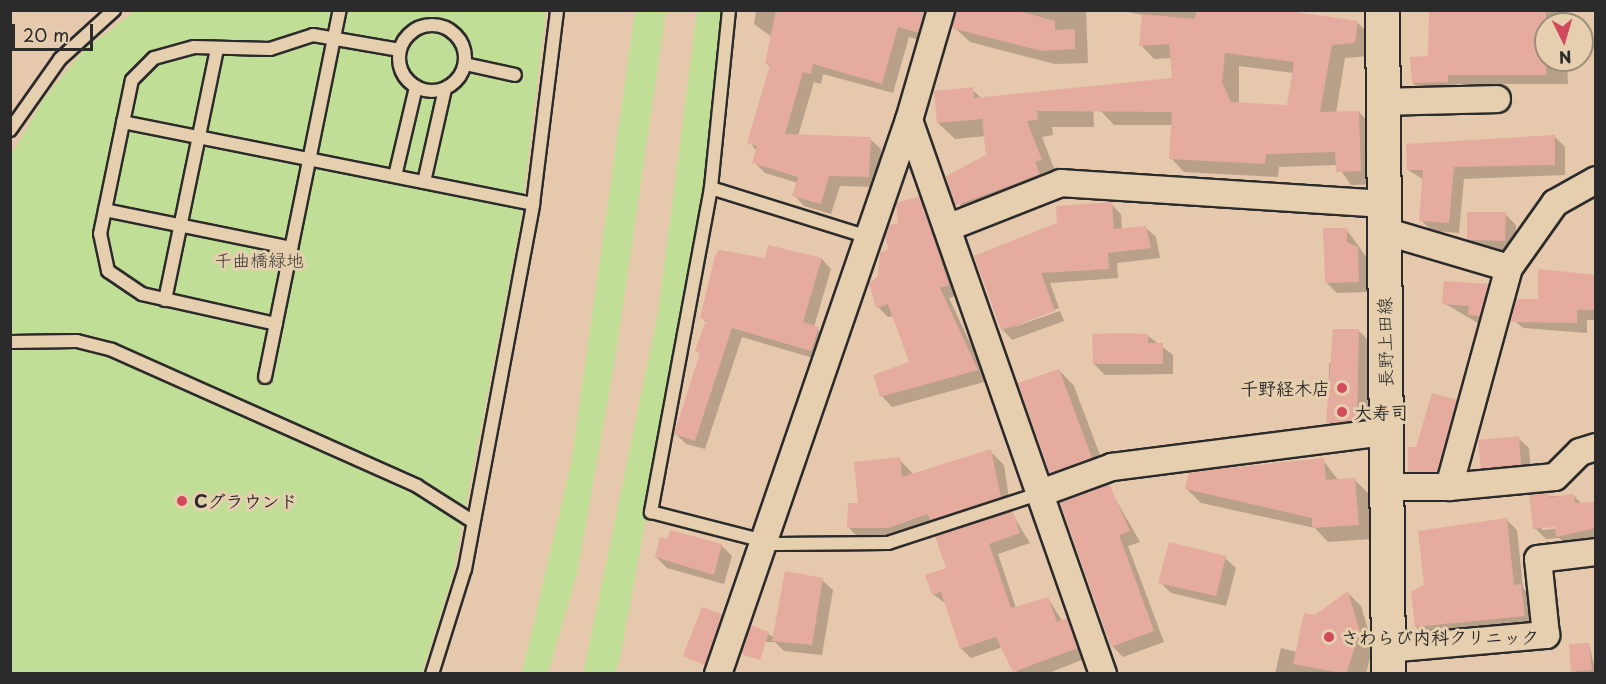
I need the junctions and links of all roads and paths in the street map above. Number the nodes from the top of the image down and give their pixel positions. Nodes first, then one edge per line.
1 (114, 10) edge
2 (340, 10) edge
3 (557, 10) edge
4 (729, 10) edge
5 (941, 10) edge
6 (1382, 10) edge
7 (334, 36) junction
8 (218, 49) junction
9 (400, 50) junction
10 (465, 64) junction
11 (515, 75) dead end
12 (416, 87) junction
13 (445, 89) junction
14 (1497, 99) dead end
15 (1382, 102) junction
16 (909, 120) junction
17 (123, 122) junction
18 (10, 130) edge
19 (199, 137) junction
20 (309, 159) junction
21 (395, 176) junction
22 (1596, 180) edge
23 (424, 182) junction
24 (711, 188) junction
25 (533, 204) junction
26 (105, 210) junction
27 (1383, 218) junction
28 (180, 225) junction
29 (947, 228) junction
30 (865, 236) junction
31 (291, 248) junction
32 (1509, 268) junction
33 (165, 300) junction
34 (276, 324) junction
35 (10, 342) edge
36 (265, 377) dead end
37 (1386, 432) junction
38 (1596, 447) edge
39 (1386, 487) junction
40 (1449, 487) junction
41 (1041, 494) junction
42 (472, 521) junction
43 (763, 540) junction
44 (1596, 552) edge
45 (1388, 661) edge
46 (432, 674) edge
47 (718, 674) edge
48 (1103, 674) edge

1 - 18 lane
2 - 7 lane
3 - 25 lane
4 - 24 lane
5 - 16 street
6 - 15 main road, 長野上田線
7 - 8 lane
7 - 9 lane
7 - 20 lane
8 - 17 lane
8 - 19 lane
9 - 10 lane
9 - 12 lane
10 - 11 lane
10 - 13 lane
12 - 13 lane
12 - 21 lane
13 - 23 lane
14 - 15 street
15 - 27 main road, 長野上田線
16 - 29 street
16 - 30 street
17 - 19 lane
17 - 26 lane
19 - 20 lane
19 - 28 lane
20 - 21 lane
20 - 31 lane
21 - 23 lane
22 - 32 street
23 - 25 lane
24 - 30 lane
24 - 43 lane
25 - 42 lane
26 - 28 lane
26 - 33 lane
27 - 29 street
27 - 32 street
27 - 37 main road, 長野上田線
28 - 31 lane
28 - 33 lane
29 - 41 street
30 - 43 street
31 - 34 lane
32 - 40 street
33 - 34 lane
34 - 36 lane
35 - 42 lane
37 - 39 main road, 長野上田線
37 - 41 street
38 - 40 street
39 - 40 street
39 - 45 main road, 長野上田線
41 - 43 lane
41 - 48 street
42 - 46 lane
43 - 47 street
44 - 45 street

